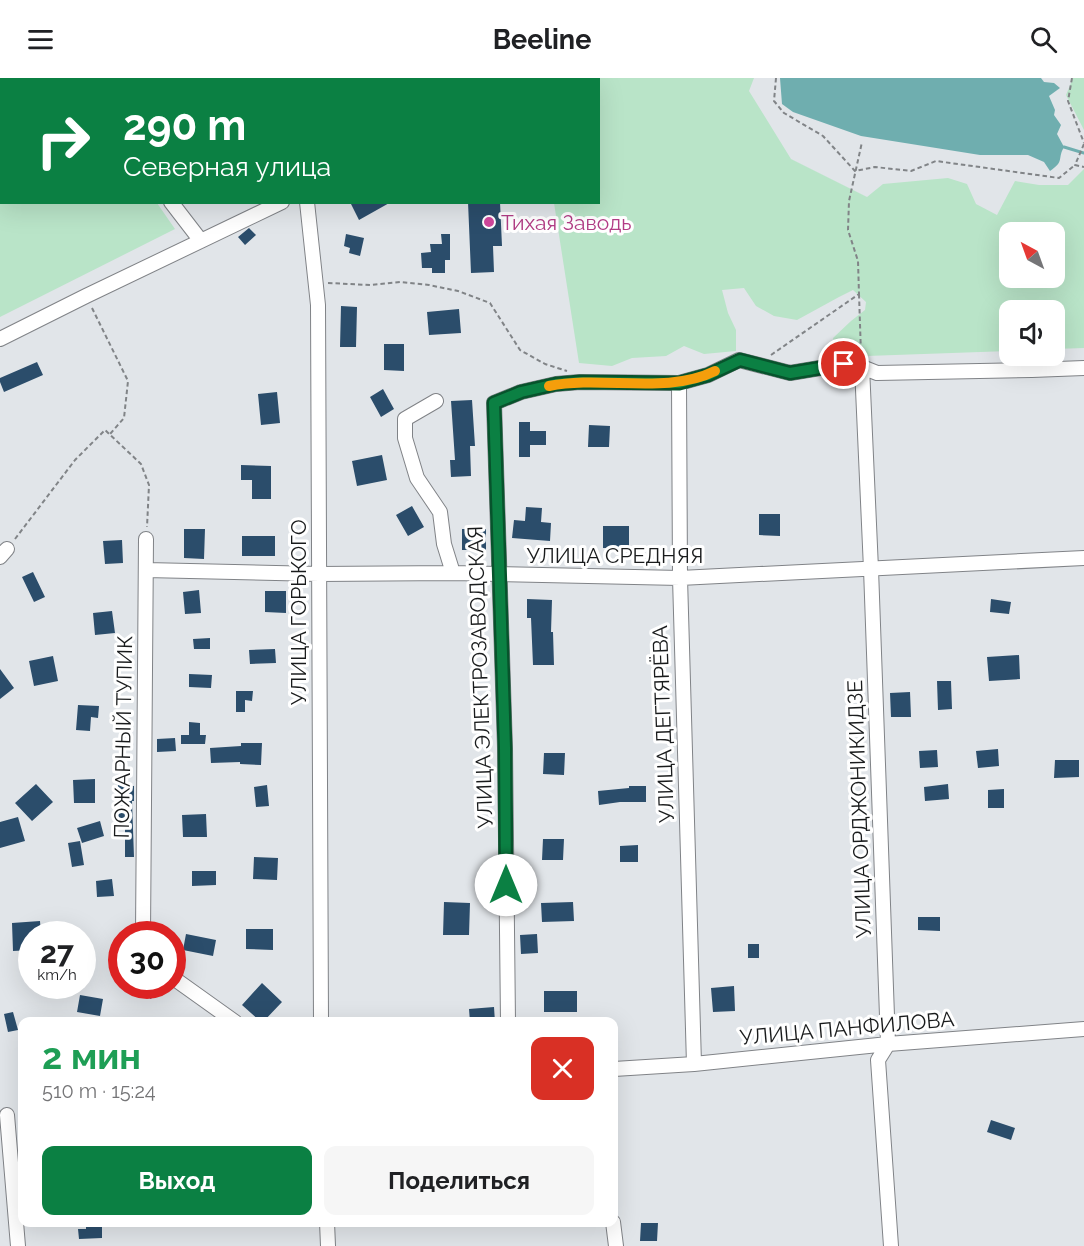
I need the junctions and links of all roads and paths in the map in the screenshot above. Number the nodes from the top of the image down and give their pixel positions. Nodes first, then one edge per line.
1 (776, 78) edge
2 (1072, 78) edge
3 (1078, 126) junction
4 (1084, 129) edge
5 (862, 142) dead end
6 (1084, 144) edge
7 (1075, 165) junction
8 (1084, 167) edge
9 (855, 171) junction
10 (173, 204) edge
11 (278, 204) edge
12 (307, 204) edge
13 (201, 241) junction
14 (316, 282) junction
15 (859, 294) junction
16 (86, 296) junction
17 (0, 339) edge
18 (759, 364) junction
19 (862, 367) junction
20 (1084, 368) edge
21 (575, 373) dead end
22 (679, 383) junction
23 (436, 401) dead end
24 (110, 434) junction
25 (146, 539) joint
26 (4, 553) edge
27 (1084, 558) edge
28 (872, 569) junction
29 (146, 570) junction
30 (453, 573) junction
31 (319, 574) junction
32 (498, 575) junction
33 (680, 578) junction
34 (143, 921) edge
35 (186, 987) edge
36 (229, 1017) edge
37 (321, 1017) edge
38 (508, 1017) edge
39 (1084, 1029) edge
40 (888, 1044) junction
41 (694, 1064) junction
42 (618, 1069) edge
43 (4, 1116) edge
44 (327, 1227) edge
45 (614, 1227) edge
46 (18, 1246) edge
47 (328, 1246) edge
48 (616, 1246) edge
49 (891, 1246) edge

1 - 9 path
2 - 3 path
3 - 4 path
3 - 6 path
5 - 9 path
6 - 7 path
7 - 8 path
7 - 9 path
9 - 15 path
10 - 13 street
11 - 13 street
12 - 14 street, УЛИЦА ГОРЬКОГО
13 - 16 street
14 - 21 path
14 - 31 street, УЛИЦА ГОРЬКОГО
15 - 18 path
15 - 19 path
16 - 17 street
16 - 24 path
18 - 19 street
18 - 22 street
19 - 20 street
19 - 28 street, УЛИЦА ОРДЖОНИКИДЗЕ
22 - 32 street, УЛИЦА ЭЛЕКТРОЗАВОДСКАЯ
22 - 33 street, УЛИЦА ДЕГТЯРЁВА
23 - 30 street
24 - 25 path
24 - 26 path
25 - 29 street, ПОЖАРНЫЙ ТУПИК
27 - 28 street, УЛИЦА СРЕДНЯЯ
28 - 33 street, УЛИЦА СРЕДНЯЯ
28 - 40 street, УЛИЦА ОРДЖОНИКИДЗЕ
29 - 31 street, УЛИЦА СРЕДНЯЯ
29 - 34 street, ПОЖАРНЫЙ ТУПИК
30 - 31 street, УЛИЦА СРЕДНЯЯ
30 - 32 street, УЛИЦА СРЕДНЯЯ
31 - 37 street, УЛИЦА ГОРЬКОГО
32 - 33 street, УЛИЦА СРЕДНЯЯ
32 - 38 street, УЛИЦА ЭЛЕКТРОЗАВОДСКАЯ
33 - 41 street, УЛИЦА ДЕГТЯРЁВА
35 - 36 street
39 - 40 street, УЛИЦА ПАНФИЛОВА
40 - 41 street, УЛИЦА ПАНФИЛОВА
40 - 49 street, УЛИЦА ОРДЖОНИКИДЗЕ
41 - 42 street, УЛИЦА ПАНФИЛОВА
43 - 46 street
44 - 47 street
45 - 48 street

